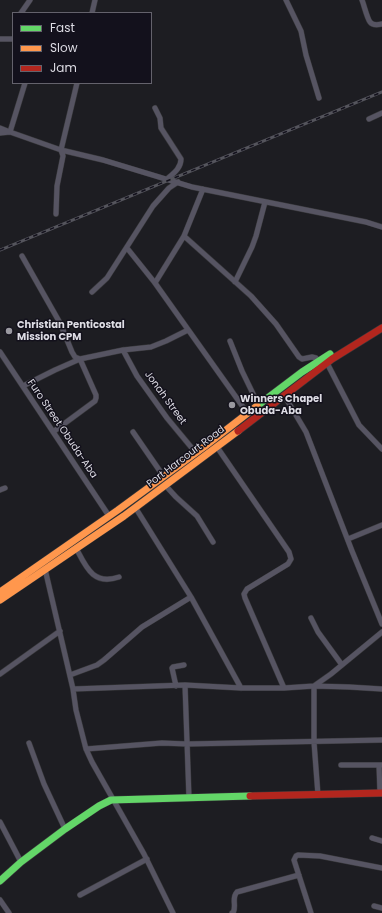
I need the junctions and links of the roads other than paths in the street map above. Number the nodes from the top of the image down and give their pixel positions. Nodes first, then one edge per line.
1 (30, 0) edge
2 (95, 0) edge
3 (286, 0) edge
4 (362, 0) edge
5 (24, 12) edge
6 (92, 12) edge
7 (382, 24) edge
8 (0, 39) edge
9 (12, 39) edge
10 (25, 84) edge
11 (77, 84) edge
12 (319, 98) dead end
13 (155, 108) dead end
14 (382, 113) edge
15 (369, 119) dead end
16 (0, 128) edge
17 (10, 132) junction
18 (0, 133) edge
19 (61, 150) junction
20 (167, 179) junction
21 (178, 182) junction
22 (203, 189) junction
23 (266, 202) junction
24 (56, 214) dead end
25 (382, 227) edge
26 (184, 236) junction
27 (127, 248) junction
28 (22, 256) dead end
29 (235, 282) junction
30 (155, 283) junction
31 (92, 292) dead end
32 (382, 328) edge
33 (188, 330) junction
34 (230, 341) dead end
35 (123, 350) junction
36 (0, 352) edge
37 (80, 359) junction
38 (319, 361) junction
39 (327, 363) junction
40 (23, 386) junction
41 (284, 395) junction
42 (259, 406) junction
43 (248, 414) junction
44 (53, 432) junction
45 (133, 432) dead end
46 (217, 447) junction
47 (382, 449) edge
48 (196, 453) junction
49 (164, 477) junction
50 (166, 485) junction
51 (135, 507) junction
52 (109, 516) junction
53 (382, 525) edge
54 (348, 539) junction
55 (213, 542) dead end
56 (76, 548) junction
57 (45, 569) junction
58 (119, 577) dead end
59 (0, 592) edge
60 (191, 597) junction
61 (0, 600) edge
62 (311, 618) dead end
63 (382, 624) edge
64 (60, 631) junction
65 (382, 632) edge
66 (184, 665) dead end
67 (342, 665) junction
68 (0, 674) edge
69 (70, 674) junction
70 (185, 685) junction
71 (176, 686) junction
72 (314, 686) junction
73 (241, 688) junction
74 (284, 688) junction
75 (382, 689) edge
76 (73, 690) junction
77 (382, 740) edge
78 (29, 742) dead end
79 (314, 742) junction
80 (187, 744) junction
81 (86, 749) junction
82 (341, 765) dead end
83 (380, 765) edge
84 (381, 793) edge
85 (318, 795) junction
86 (189, 798) junction
87 (114, 800) junction
88 (0, 822) edge
89 (65, 829) junction
90 (372, 838) dead end
91 (382, 841) edge
92 (147, 859) junction
93 (21, 862) junction
94 (382, 868) edge
95 (299, 875) junction
96 (0, 881) edge
97 (80, 895) dead end
98 (0, 900) edge
99 (374, 906) dead end
100 (382, 908) edge
101 (9, 913) edge
102 (173, 913) edge
103 (232, 913) edge
104 (310, 913) edge

1 - 5 street
2 - 6 street
3 - 12 street
4 - 7 street
8 - 9 street
10 - 17 street
11 - 19 street
13 - 20 street
14 - 15 street
16 - 17 street
17 - 18 street
17 - 19 street
19 - 20 street
19 - 24 street
20 - 21 street
21 - 22 street
21 - 27 street
22 - 23 street
22 - 26 street
23 - 25 street
23 - 29 street
26 - 29 street
26 - 30 street
27 - 30 street
27 - 31 street
28 - 37 street
29 - 38 street
30 - 33 street
32 - 38 main road, Port Harcourt Road
32 - 39 main road, Port Harcourt Road
33 - 35 street
33 - 43 street
34 - 42 street
35 - 37 street
35 - 48 street, Jonah Street
36 - 40 street, Furo Street Obuda-Aba
37 - 40 street
37 - 44 street
38 - 42 main road, Port Harcourt Road
39 - 41 main road, Port Harcourt Road
39 - 47 street
40 - 44 street, Furo Street Obuda-Aba
41 - 46 main road, Port Harcourt Road
41 - 54 street
42 - 43 main road, Port Harcourt Road
43 - 48 main road, Port Harcourt Road
44 - 52 street, Furo Street Obuda-Aba
45 - 49 street
46 - 50 main road, Port Harcourt Road
46 - 74 street
48 - 49 main road, Port Harcourt Road
49 - 52 main road, Port Harcourt Road
50 - 51 main road, Port Harcourt Road
50 - 55 street
51 - 56 main road, Port Harcourt Road
51 - 60 street
52 - 59 main road, Port Harcourt Road
53 - 54 street
54 - 63 street
56 - 57 main road, Port Harcourt Road
56 - 58 street
57 - 61 main road, Port Harcourt Road
57 - 64 street
60 - 69 street
60 - 73 street
62 - 67 street
64 - 68 street
64 - 69 street
65 - 67 street
66 - 71 street
67 - 72 street
69 - 76 street
70 - 71 street
70 - 73 street
70 - 80 street
71 - 76 street
72 - 74 street
72 - 75 street
72 - 79 street
73 - 74 street
76 - 81 street
77 - 79 street
78 - 89 street
79 - 80 street
79 - 85 street
80 - 81 street
80 - 86 street
81 - 87 street
82 - 83 street
83 - 84 street
84 - 85 main road
85 - 86 main road
86 - 87 main road
87 - 89 main road
87 - 92 street
88 - 93 street
89 - 93 main road
90 - 91 street
92 - 97 street
92 - 102 street
93 - 96 main road
94 - 95 street
95 - 103 street
95 - 104 street
98 - 101 street
99 - 100 street

